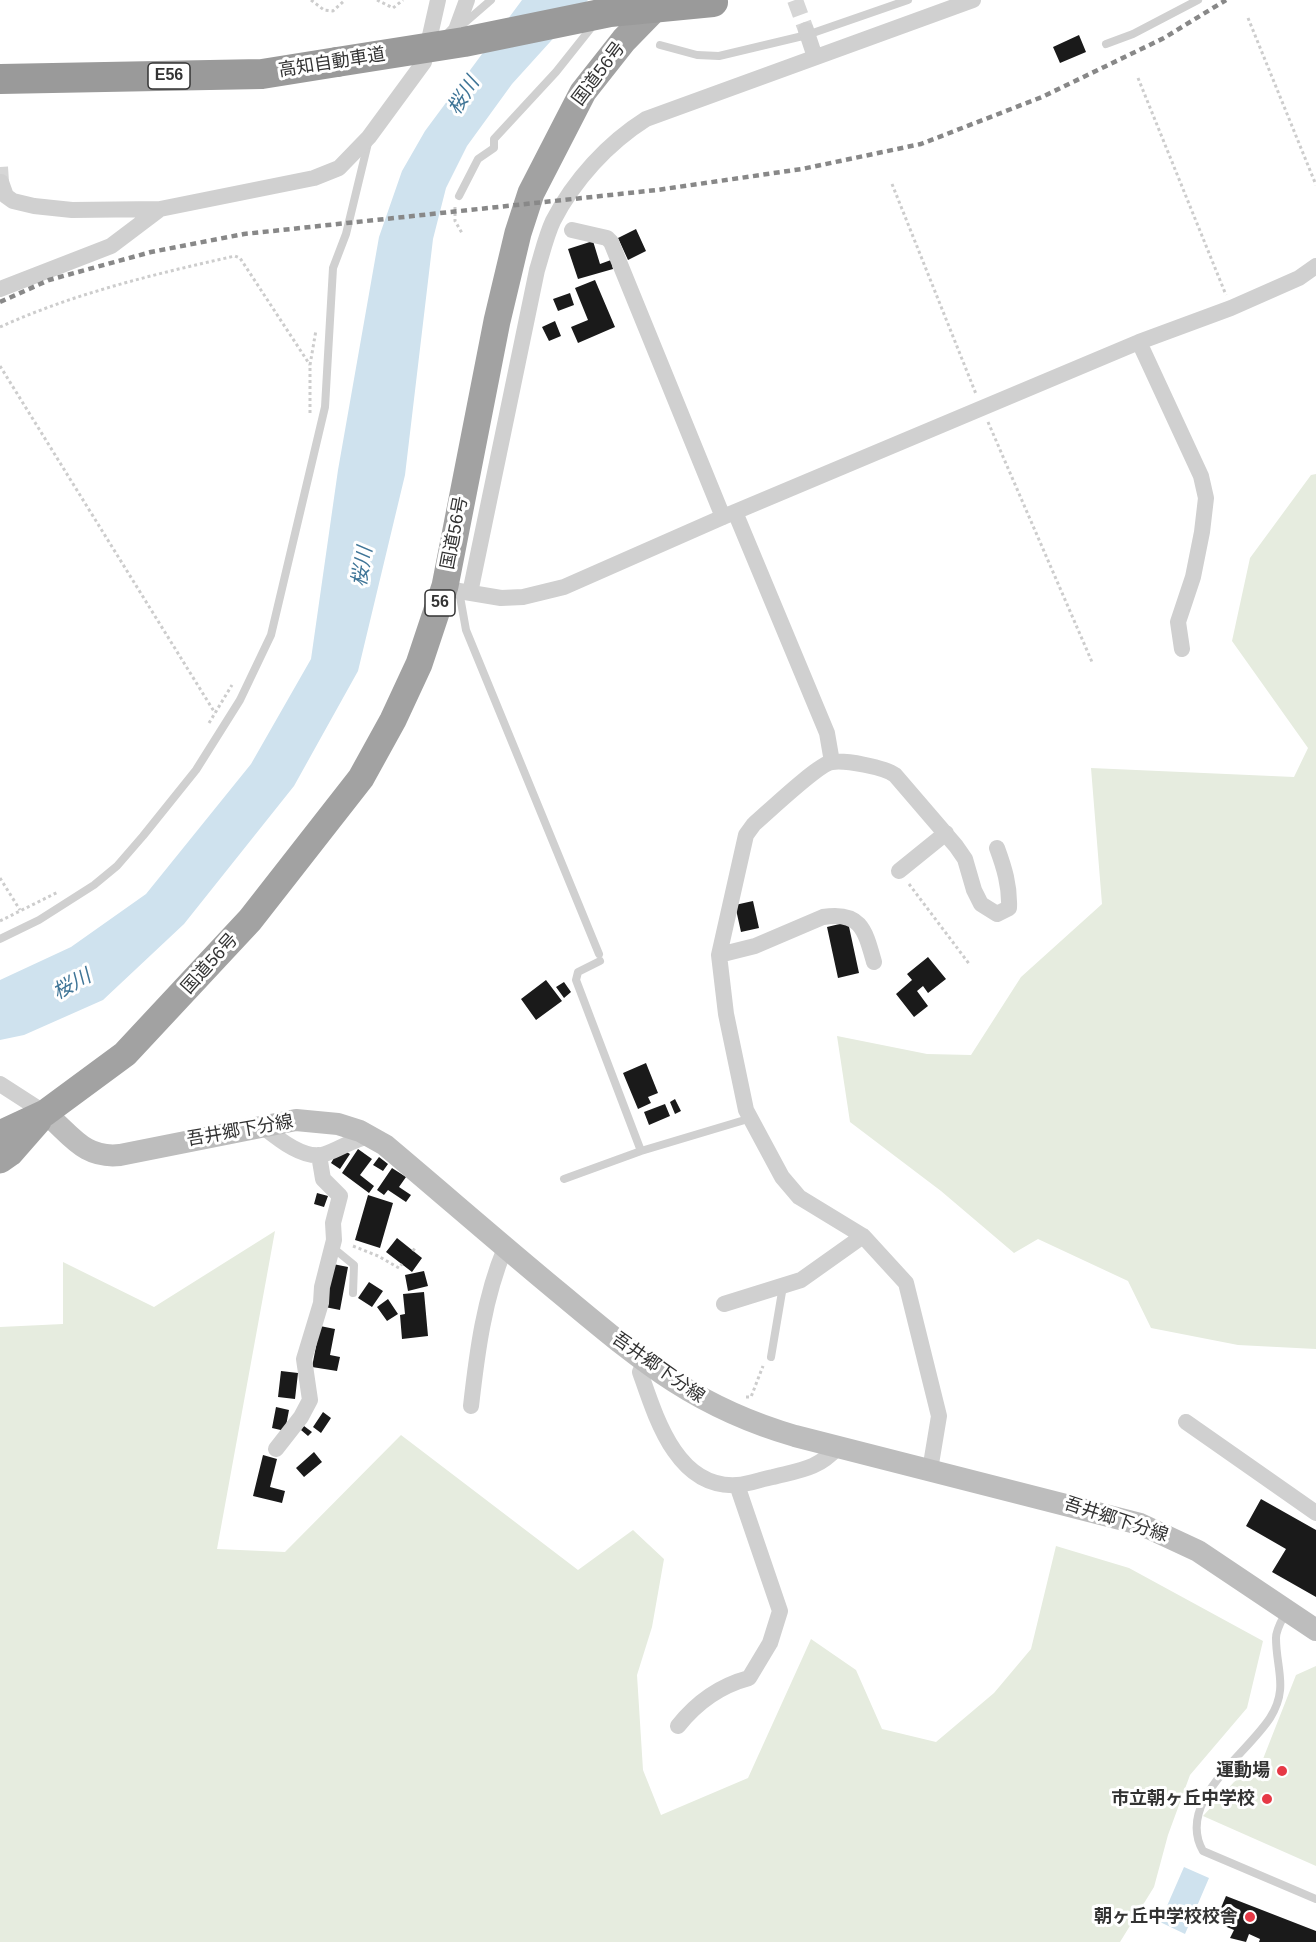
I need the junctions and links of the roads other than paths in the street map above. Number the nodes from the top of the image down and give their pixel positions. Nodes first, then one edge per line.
1 (438, 0) edge
2 (467, 0) edge
3 (491, 0) edge
4 (644, 0) edge
5 (658, 0) edge
6 (663, 0) edge
7 (908, 0) edge
8 (973, 0) edge
9 (1198, 0) edge
10 (716, 1) edge
11 (612, 6) edge
12 (456, 30) junction
13 (807, 32) junction
14 (1106, 44) dead end
15 (660, 45) dead end
16 (815, 57) junction
17 (417, 72) junction
18 (0, 79) edge
19 (369, 137) junction
20 (2, 192) edge
21 (459, 196) road end
22 (160, 209) junction
23 (573, 230) dead end
24 (1316, 266) edge
25 (0, 289) edge
26 (1139, 342) junction
27 (729, 515) junction
28 (458, 590) junction
29 (1182, 649) dead end
30 (832, 762) junction
31 (946, 833) junction
32 (997, 848) dead end
33 (899, 871) road end
34 (0, 939) edge
35 (719, 956) junction
36 (874, 962) dead end
37 (0, 1084) edge
38 (45, 1113) junction
39 (748, 1119) junction
40 (261, 1125) junction
41 (0, 1134) edge
42 (369, 1136) junction
43 (640, 1151) junction
44 (319, 1155) junction
45 (0, 1160) edge
46 (564, 1179) dead end
47 (863, 1236) junction
48 (333, 1243) junction
49 (505, 1248) junction
50 (783, 1286) junction
51 (353, 1293) dead end
52 (724, 1304) dead end
53 (771, 1357) road end
54 (644, 1363) junction
55 (471, 1406) dead end
56 (1186, 1422) dead end
57 (838, 1447) junction
58 (276, 1449) dead end
59 (930, 1470) junction
60 (737, 1485) junction
61 (1316, 1513) edge
62 (1286, 1612) junction
63 (1316, 1630) edge
64 (678, 1726) dead end
65 (1316, 1899) edge

1 - 17 street
2 - 12 street
3 - 12 lane
4 - 11 highway, bridge
5 - 11 highway, 高知自動車道 / E56, bridge
6 - 28 highway, 国道56号 / 56
7 - 13 lane
8 - 16 street
9 - 14 lane
10 - 11 highway, bridge
11 - 18 highway, 高知自動車道 / E56, bridge
11 - 21 lane
12 - 17 street
13 - 15 lane
13 - 16 street
16 - 28 street
17 - 19 street
19 - 22 street
19 - 34 lane
20 - 22 street
22 - 25 street
23 - 27 street
24 - 26 street
26 - 27 street
26 - 29 street
27 - 28 street
27 - 30 street
28 - 38 highway, 国道56号 / 56
28 - 43 lane
30 - 31 street
30 - 35 street
31 - 32 street
31 - 33 street
35 - 36 street
35 - 39 street
37 - 38 street
38 - 40 main road, 吾井郷下分線
38 - 41 highway, 国道56号 / 56
38 - 45 highway, 国道56号 / 56
39 - 43 lane
39 - 47 street
40 - 42 main road, 吾井郷下分線
40 - 44 street
42 - 44 street
42 - 49 main road, 吾井郷下分線
43 - 46 lane
44 - 48 street
47 - 50 street
47 - 59 street
48 - 51 lane
48 - 58 street
49 - 54 main road, 吾井郷下分線
49 - 55 street
50 - 52 street
50 - 53 lane
54 - 57 main road, 吾井郷下分線
54 - 60 street
56 - 61 street
57 - 59 main road, 吾井郷下分線
57 - 60 street
59 - 62 main road, 吾井郷下分線
60 - 64 street
62 - 63 main road, 吾井郷下分線
62 - 65 lane

